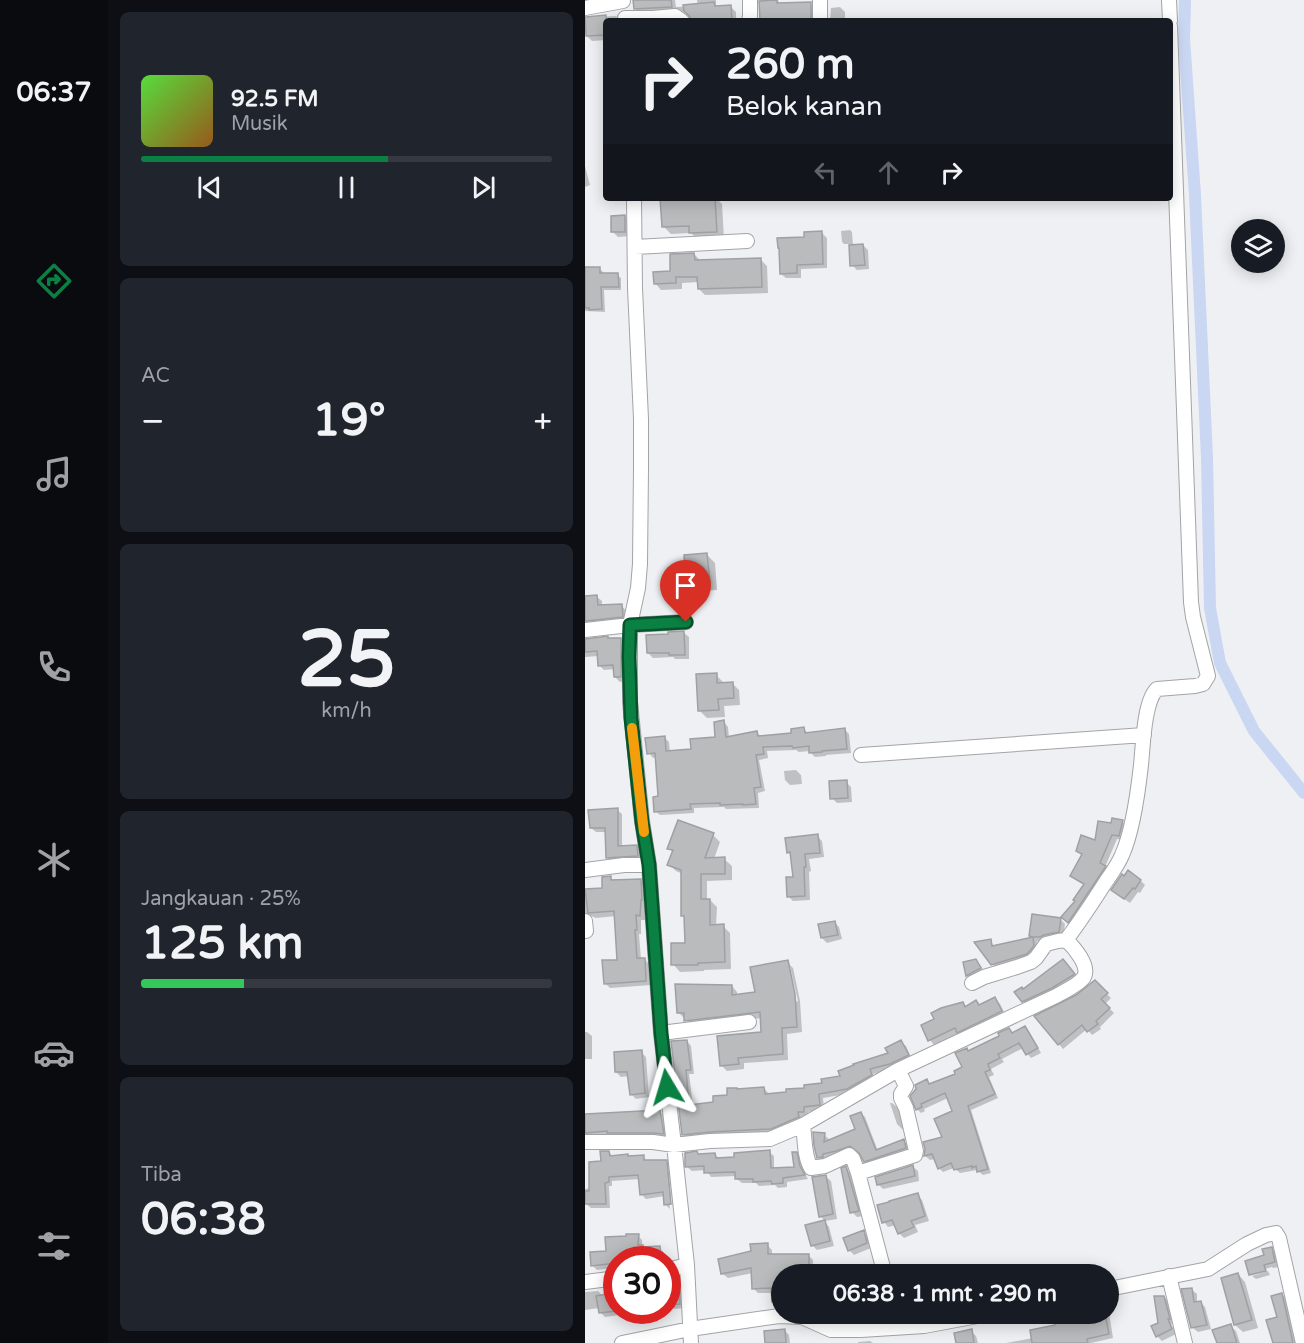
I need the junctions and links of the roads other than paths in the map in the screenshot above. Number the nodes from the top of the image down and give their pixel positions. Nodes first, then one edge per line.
1 (623, 0) edge
2 (750, 0) edge
3 (820, 0) edge
4 (1169, 0) edge
5 (585, 8) edge
6 (625, 18) edge
7 (653, 18) edge
8 (679, 18) edge
9 (750, 18) edge
10 (820, 18) edge
11 (1170, 18) edge
12 (1173, 108) edge
13 (634, 201) edge
14 (747, 241) dead end
15 (635, 247) junction
16 (686, 622) dead end
17 (630, 625) junction
18 (585, 630) edge
19 (1144, 735) junction
20 (861, 755) dead end
21 (649, 865) junction
22 (585, 870) edge
23 (585, 921) edge
24 (585, 931) edge
25 (1066, 940) junction
26 (972, 983) dead end
27 (749, 1022) dead end
28 (661, 1033) junction
29 (898, 1070) junction
30 (803, 1125) junction
31 (585, 1142) edge
32 (674, 1145) junction
33 (858, 1173) junction
34 (882, 1264) edge
35 (687, 1265) junction
36 (681, 1266) edge
37 (1169, 1276) junction
38 (603, 1280) edge
39 (585, 1282) edge
40 (1119, 1286) edge
41 (899, 1324) edge
42 (940, 1324) edge
43 (900, 1328) junction
44 (691, 1336) edge
45 (623, 1343) edge
46 (1185, 1343) edge
47 (1303, 1343) edge

1 - 5 street
1 - 6 street
2 - 9 street
3 - 10 street
4 - 11 street
7 - 8 street
12 - 19 street
13 - 15 street
14 - 15 street
15 - 17 street
16 - 17 street
17 - 18 street
17 - 21 street
19 - 20 street
19 - 25 street
21 - 22 street
21 - 28 street
23 - 24 street
25 - 26 street
25 - 29 street
27 - 28 street
28 - 32 street
29 - 30 street
29 - 33 street
30 - 32 street
30 - 33 street
31 - 32 street
32 - 35 street
33 - 34 street
35 - 36 street
35 - 44 street
37 - 40 street
37 - 46 street
37 - 47 street
38 - 39 street
41 - 43 street
42 - 43 street
43 - 44 street
44 - 45 street

